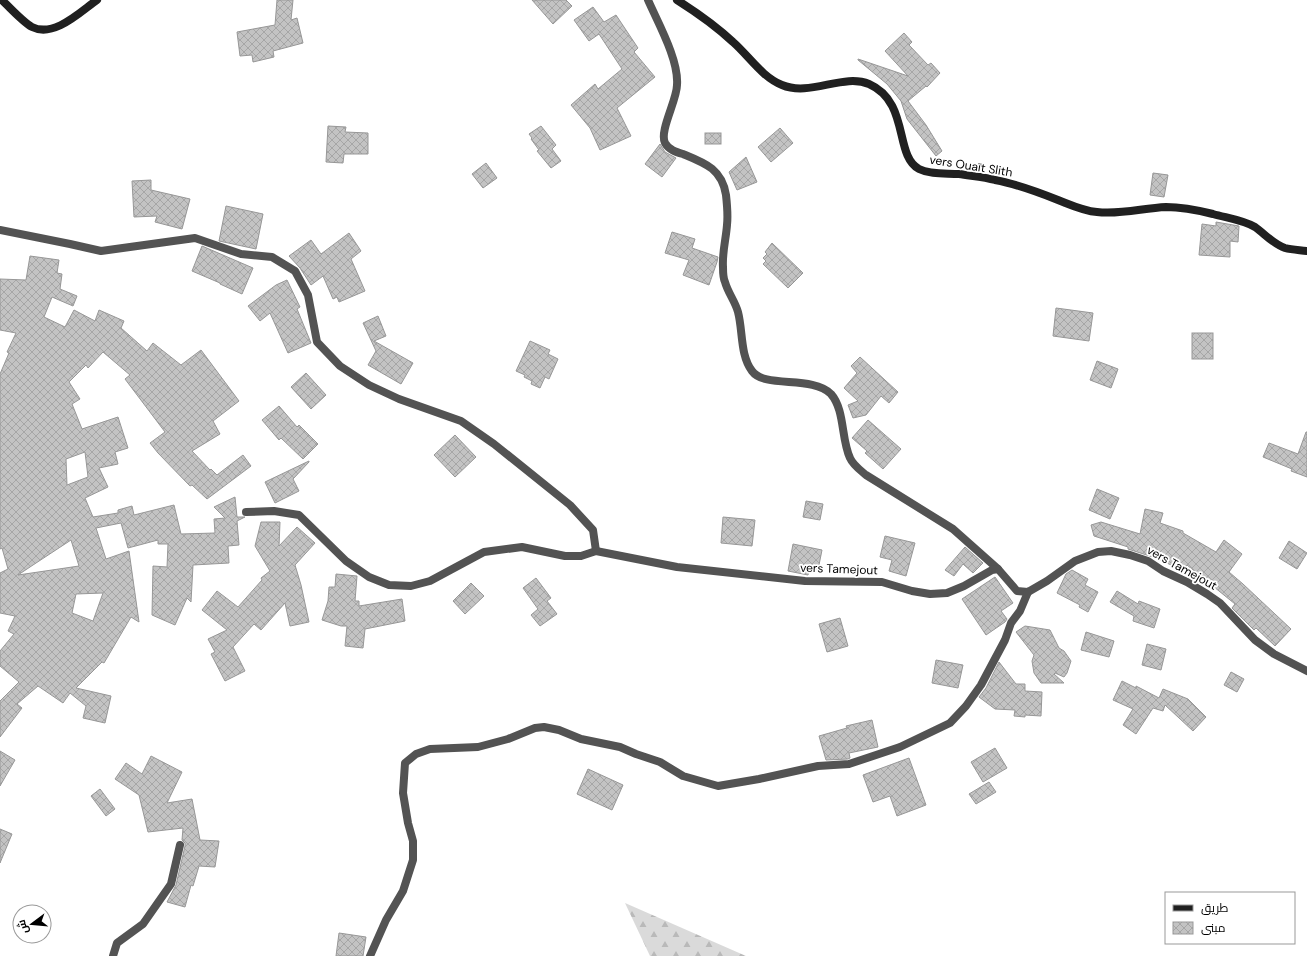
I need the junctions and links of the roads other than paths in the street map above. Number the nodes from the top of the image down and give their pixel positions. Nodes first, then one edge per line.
1 (2, 0) edge
2 (97, 0) edge
3 (648, 0) edge
4 (677, 0) edge
5 (0, 230) edge
6 (1307, 251) edge
7 (246, 512) dead end
8 (596, 551) junction
9 (998, 569) junction
10 (1028, 592) junction
11 (1307, 671) edge
12 (180, 845) dead end
13 (113, 956) edge
14 (370, 956) edge

1 - 2 street
3 - 9 street
4 - 6 street, vers Ouaït Slith
5 - 8 street
7 - 8 street
8 - 9 street, vers Tamejout
9 - 10 street
10 - 11 street, vers Tamejout
10 - 14 street
12 - 13 street

